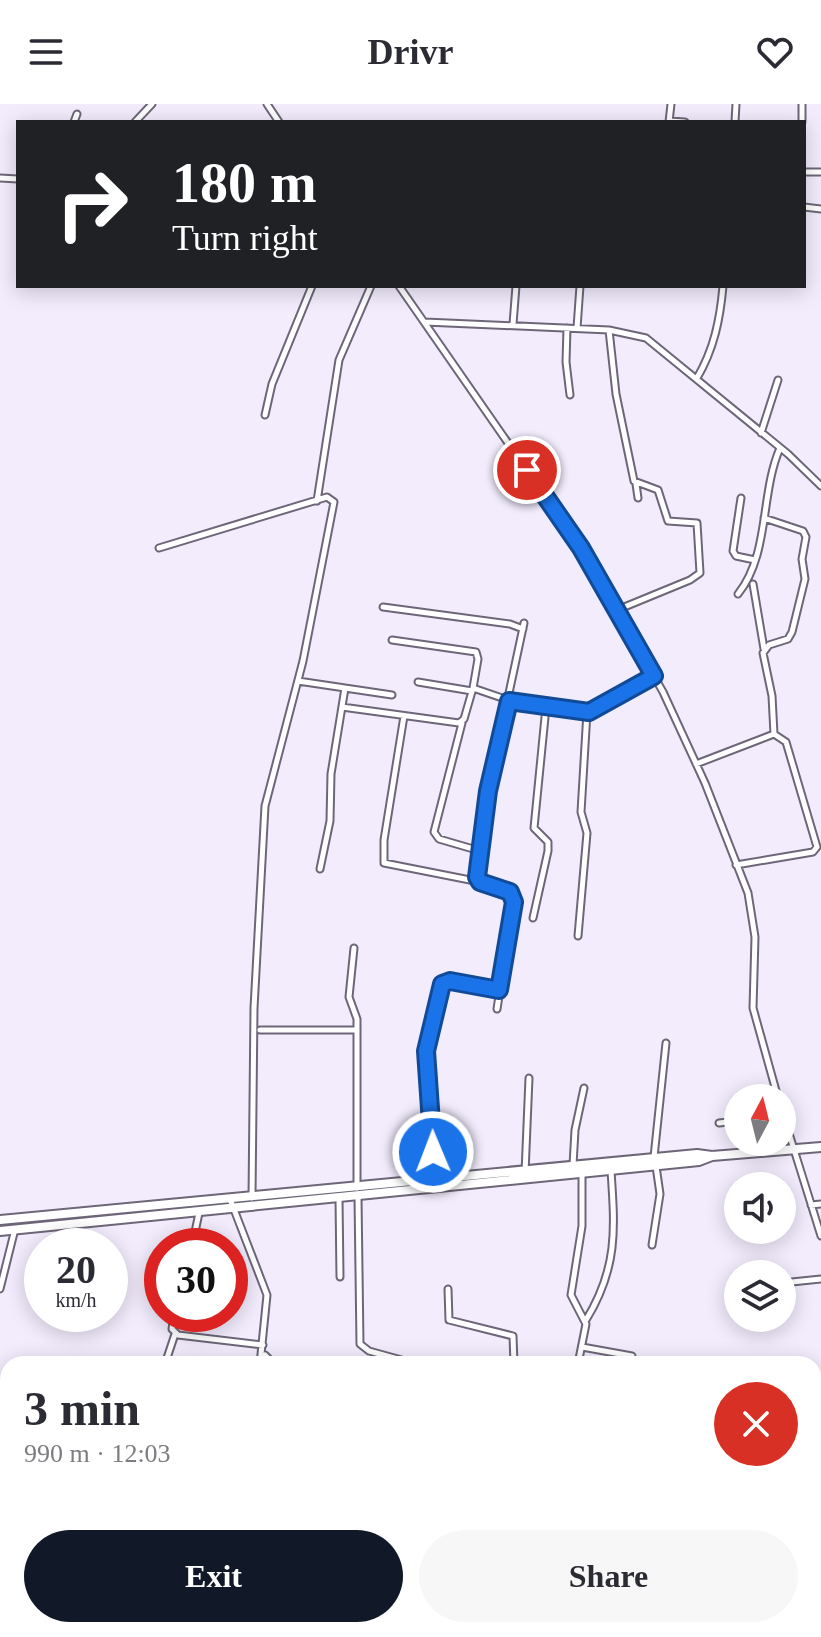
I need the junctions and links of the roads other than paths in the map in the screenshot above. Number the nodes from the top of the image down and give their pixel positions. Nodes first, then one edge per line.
1 (152, 104) edge
2 (77, 114) dead end
3 (75, 120) edge
4 (137, 120) edge
5 (311, 288) edge
6 (370, 288) edge
7 (400, 288) edge
8 (516, 288) edge
9 (580, 288) edge
10 (723, 288) edge
11 (424, 321) junction
12 (513, 324) junction
13 (567, 328) junction
14 (577, 328) junction
15 (609, 330) junction
16 (697, 378) junction
17 (778, 380) dead end
18 (570, 395) dead end
19 (265, 415) dead end
20 (761, 433) junction
21 (780, 448) junction
22 (635, 483) junction
23 (821, 486) edge
24 (638, 498) dead end
25 (741, 498) dead end
26 (317, 501) junction
27 (764, 518) junction
28 (159, 548) dead end
29 (755, 560) junction
30 (753, 584) dead end
31 (738, 594) dead end
32 (383, 607) dead end
33 (617, 610) junction
34 (392, 640) dead end
35 (764, 650) junction
36 (654, 676) junction
37 (298, 681) junction
38 (418, 682) dead end
39 (345, 688) junction
40 (472, 689) junction
41 (392, 695) dead end
42 (509, 701) junction
43 (342, 707) junction
44 (546, 707) junction
45 (587, 712) junction
46 (404, 716) junction
47 (462, 722) junction
48 (774, 734) junction
49 (696, 764) junction
50 (819, 846) edge
51 (480, 851) junction
52 (736, 865) junction
53 (320, 869) dead end
54 (480, 882) junction
55 (533, 918) dead end
56 (578, 936) dead end
57 (354, 948) dead end
58 (499, 990) junction
59 (497, 1009) dead end
60 (260, 1030) dead end
61 (357, 1030) junction
62 (666, 1043) dead end
63 (529, 1078) dead end
64 (774, 1084) edge
65 (584, 1088) dead end
66 (724, 1122) edge
67 (719, 1123) dead end
68 (821, 1147) edge
69 (796, 1149) edge
70 (724, 1155) edge
71 (796, 1156) edge
72 (655, 1162) junction
73 (573, 1166) junction
74 (611, 1171) junction
75 (582, 1174) junction
76 (525, 1176) junction
77 (434, 1181) junction
78 (374, 1191) junction
79 (357, 1193) junction
80 (252, 1198) junction
81 (339, 1198) junction
82 (230, 1199) junction
83 (821, 1204) edge
84 (811, 1205) junction
85 (234, 1209) junction
86 (199, 1213) junction
87 (0, 1220) edge
88 (196, 1228) edge
89 (15, 1229) junction
90 (0, 1231) edge
91 (821, 1236) edge
92 (652, 1245) dead end
93 (340, 1277) dead end
94 (821, 1279) edge
95 (796, 1282) edge
96 (0, 1289) edge
97 (448, 1289) dead end
98 (586, 1320) junction
99 (175, 1334) joint
100 (263, 1345) junction
101 (582, 1347) junction
102 (168, 1356) edge
103 (261, 1356) edge
104 (387, 1356) edge
105 (515, 1356) edge
106 (580, 1356) edge
107 (632, 1356) dead end

1 - 4 street
2 - 3 street
5 - 19 street
6 - 26 street
7 - 11 street
8 - 12 street
9 - 14 street
10 - 16 street
11 - 12 street
11 - 33 street
12 - 13 street
13 - 14 street
13 - 18 street
14 - 15 street
15 - 16 street
15 - 22 street
16 - 20 street
17 - 20 street
20 - 21 street
21 - 23 street
21 - 27 street
22 - 24 street
22 - 33 street
25 - 29 street
26 - 28 street
26 - 37 street
27 - 29 street
27 - 35 street
29 - 31 street
30 - 35 street
32 - 42 street
33 - 36 street
34 - 40 street
35 - 48 street
36 - 45 street
36 - 49 street
37 - 39 street
37 - 80 street
38 - 40 street
39 - 41 street
39 - 43 street
40 - 42 street
40 - 47 street
42 - 44 street
42 - 51 street
43 - 46 street
43 - 53 street
44 - 45 street
44 - 55 street
45 - 56 street
46 - 47 street
46 - 54 street
47 - 51 street
48 - 49 street
48 - 50 street
49 - 52 street
50 - 52 street
51 - 54 street
52 - 64 street
54 - 58 street
57 - 61 street
58 - 59 street
58 - 77 street
60 - 61 street
61 - 79 street
62 - 72 street
63 - 76 street
65 - 73 street
66 - 67 street
68 - 69 main road
70 - 72 main road
71 - 84 street
72 - 73 main road
72 - 74 main road
72 - 92 street
73 - 76 main road
74 - 75 main road
74 - 98 street
75 - 76 main road
75 - 98 street
76 - 77 main road
76 - 78 main road
77 - 78 main road
78 - 79 main road
79 - 80 main road
79 - 81 main road
79 - 104 street
80 - 82 main road
81 - 85 main road
81 - 93 street
82 - 85 street
82 - 87 main road
83 - 84 street
84 - 91 street
85 - 86 main road
85 - 100 street
86 - 88 street
86 - 89 main road
89 - 90 main road
89 - 96 street
94 - 95 street
97 - 105 street
98 - 101 street
99 - 100 street
99 - 102 street
100 - 103 street
101 - 106 street
101 - 107 street

